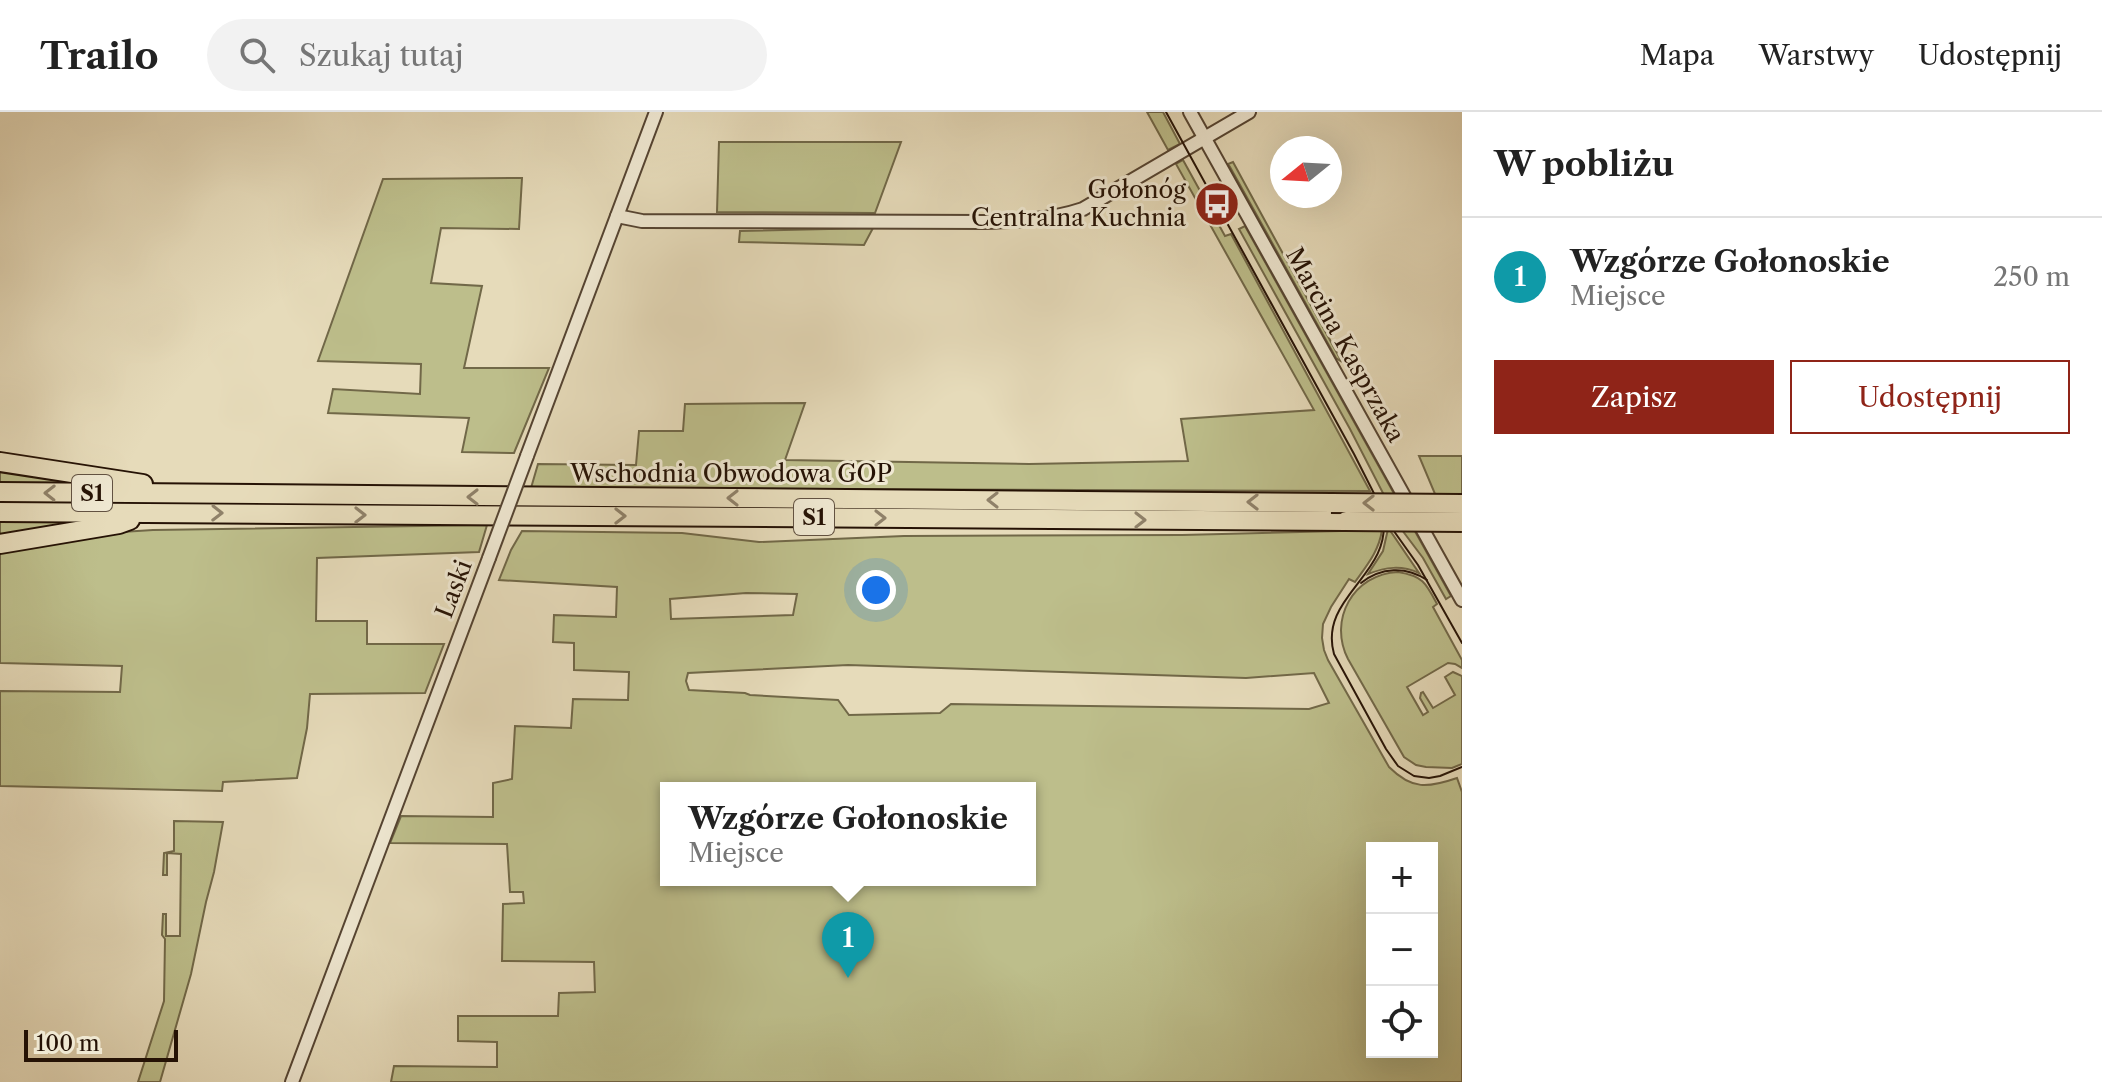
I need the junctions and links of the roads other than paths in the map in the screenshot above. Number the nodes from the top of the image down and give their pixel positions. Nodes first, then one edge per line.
1 (656, 112) edge
2 (1190, 112) edge
3 (1249, 112) edge
4 (1204, 138) junction
5 (617, 216) junction
6 (0, 462) edge
7 (0, 492) edge
8 (184, 494) junction
9 (1462, 504) edge
10 (0, 512) edge
11 (152, 513) junction
12 (1462, 522) edge
13 (0, 544) edge
14 (1462, 600) edge
15 (292, 1082) edge

1 - 5 street, Laski
2 - 4 street, Marcina Kasprzaka
3 - 4 street
4 - 5 street
4 - 14 street, Marcina Kasprzaka
5 - 15 street, Laski, bridge
6 - 8 highway
8 -> 7 highway, Wschodnia Obwodowa GOP / S1
9 -> 8 highway, Wschodnia Obwodowa GOP / S1, bridge
10 - 11 highway, Wschodnia Obwodowa GOP / S1
11 -> 12 highway, Wschodnia Obwodowa GOP / S1, bridge
11 - 13 highway

